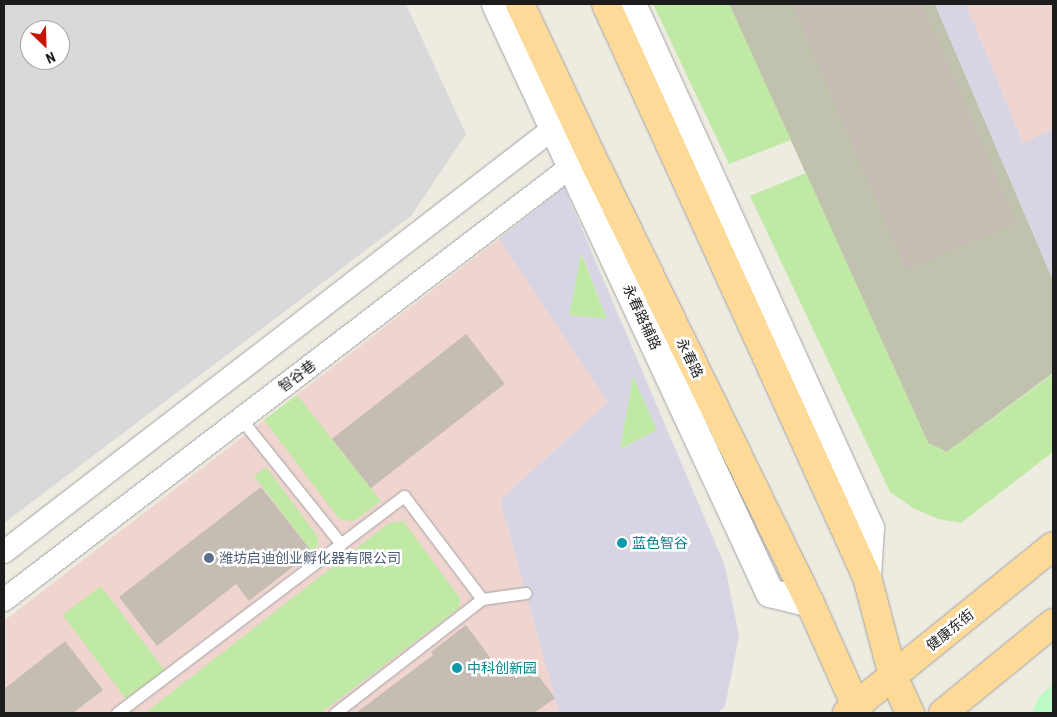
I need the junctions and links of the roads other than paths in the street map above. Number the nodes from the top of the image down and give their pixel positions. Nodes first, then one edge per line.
1 (496, 4) edge
2 (520, 4) edge
3 (606, 4) edge
4 (632, 4) edge
5 (563, 121) junction
6 (581, 160) junction
7 (241, 419) junction
8 (341, 544) junction
9 (1053, 546) edge
10 (4, 552) edge
11 (867, 577) junction
12 (526, 593) dead end
13 (482, 599) junction
14 (4, 600) edge
15 (1053, 623) edge
16 (893, 676) junction
17 (854, 711) edge
18 (118, 713) edge
19 (335, 713) edge
20 (910, 713) edge
21 (942, 713) edge

1 - 5 street
2 - 5 main road, 永春路
3 - 11 main road
4 - 11 street
5 - 6 main road, 永春路
5 - 10 street
6 - 7 street, 智谷巷
6 - 17 main road, 永春路
7 - 8 lane
7 - 14 street, 智谷巷
8 - 13 lane
8 - 18 lane
9 - 16 main road, 健康东街
11 - 16 main road
12 - 13 lane
13 - 19 lane
15 - 21 main road
16 - 17 main road, 健康东街
16 - 20 main road

